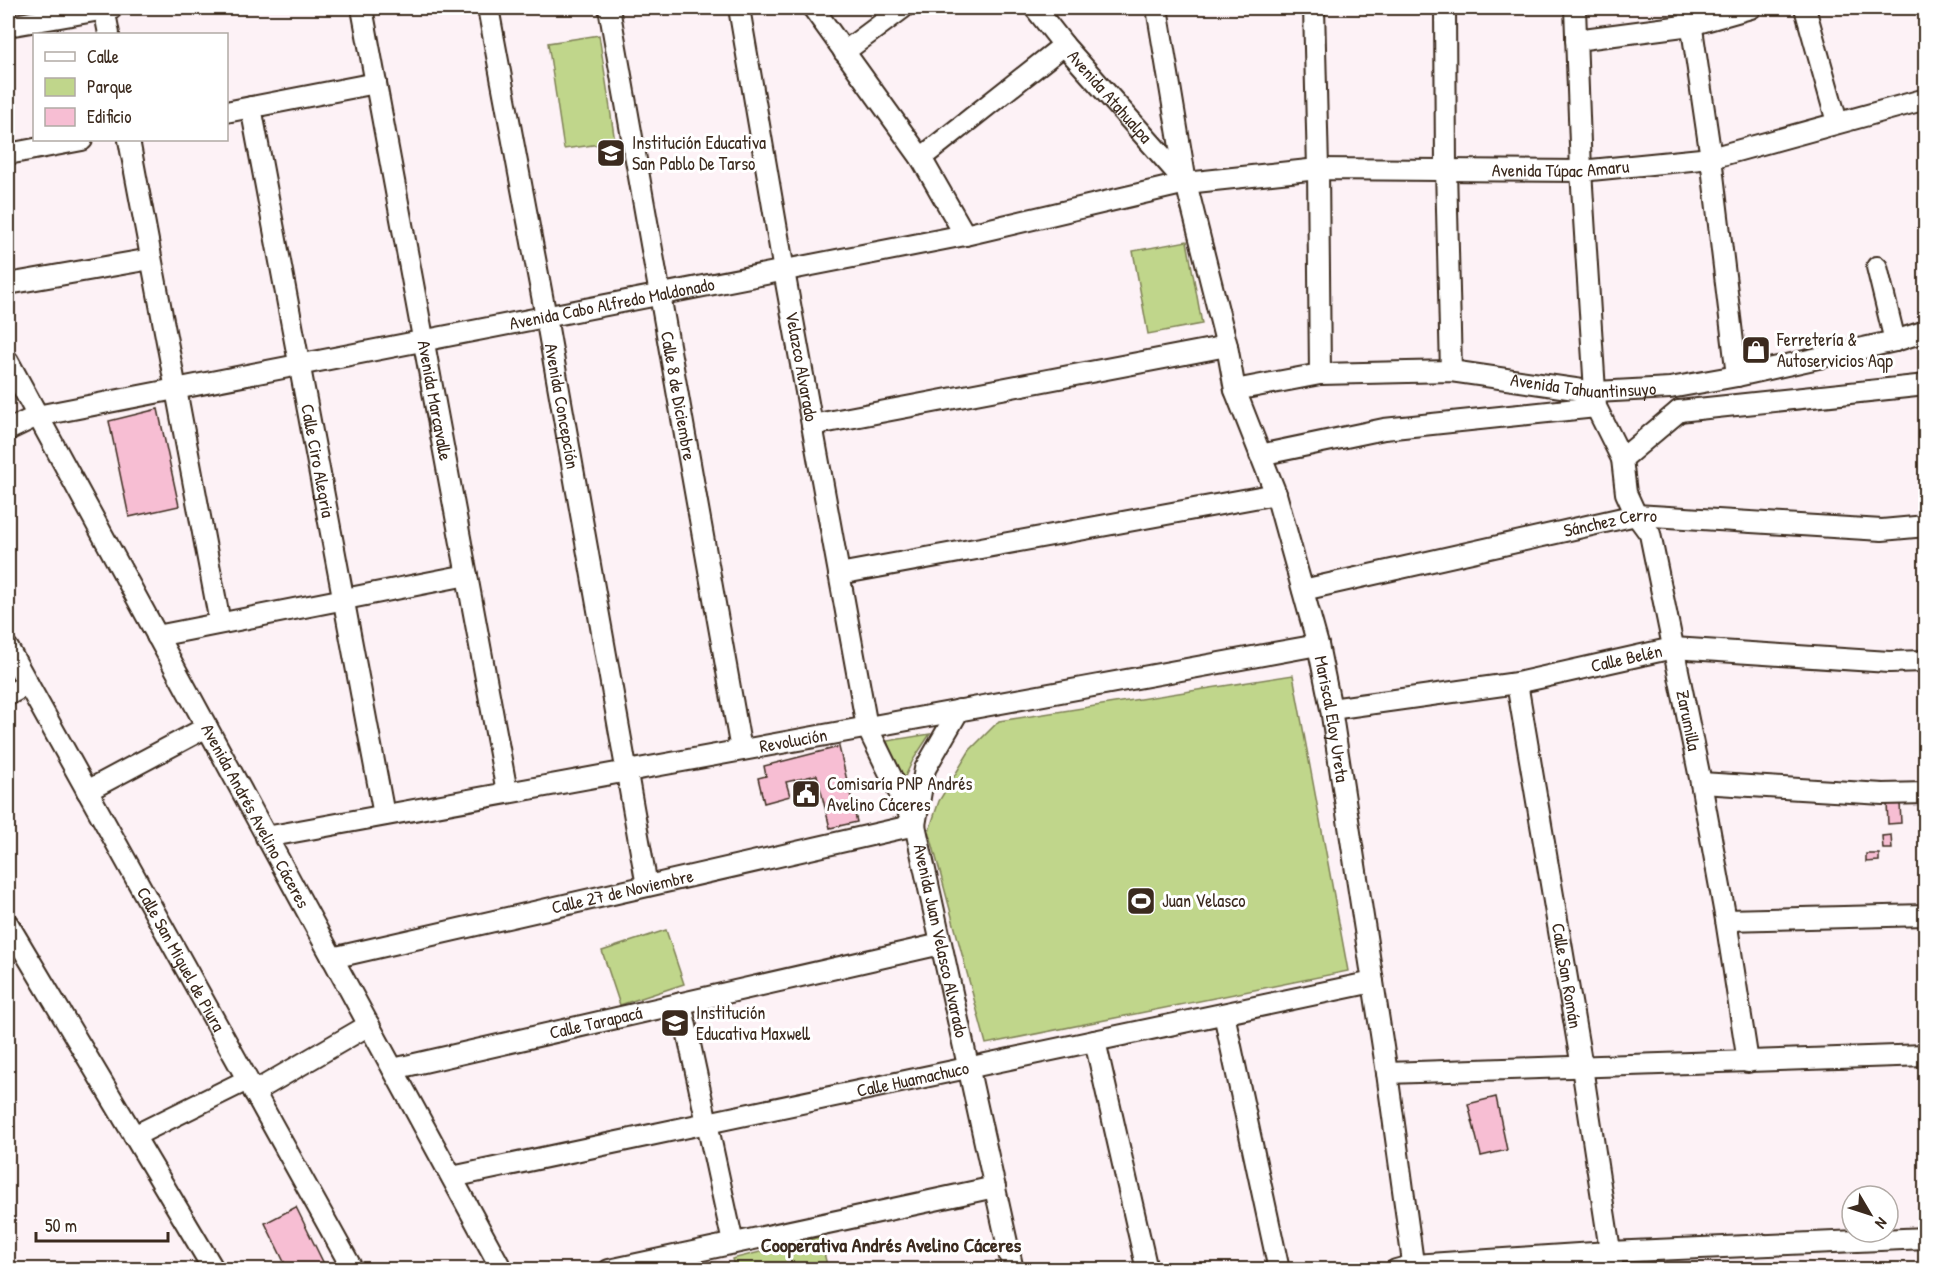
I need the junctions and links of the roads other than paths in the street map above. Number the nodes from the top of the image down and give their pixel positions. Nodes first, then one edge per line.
1 (107, 8) edge
2 (362, 8) edge
3 (488, 8) edge
4 (609, 8) edge
5 (739, 8) edge
6 (813, 8) edge
7 (903, 8) edge
8 (1035, 8) edge
9 (1157, 8) edge
10 (1314, 8) edge
11 (1445, 8) edge
12 (1575, 8) edge
13 (1751, 8) edge
14 (1805, 8) edge
15 (1690, 16) edge
16 (8, 26) edge
17 (109, 33) edge
18 (1576, 40) junction
19 (1064, 45) junction
20 (843, 52) junction
21 (376, 83) junction
22 (1926, 99) edge
23 (250, 107) junction
24 (228, 112) edge
25 (1837, 122) junction
26 (77, 141) edge
27 (129, 141) edge
28 (8, 154) edge
29 (921, 158) junction
30 (1711, 158) junction
31 (1318, 169) junction
32 (1446, 170) junction
33 (1581, 171) junction
34 (1186, 183) junction
35 (965, 235) junction
36 (152, 259) junction
37 (1877, 267) dead end
38 (784, 271) junction
39 (8, 284) edge
40 (661, 294) junction
41 (546, 317) junction
42 (1926, 331) edge
43 (424, 340) junction
44 (1895, 341) junction
45 (1227, 346) junction
46 (8, 361) edge
47 (299, 365) junction
48 (1451, 371) junction
49 (1320, 374) junction
50 (1737, 376) junction
51 (1926, 385) edge
52 (1670, 388) junction
53 (176, 389) junction
54 (1236, 390) junction
55 (1596, 400) junction
56 (1679, 411) junction
57 (37, 416) junction
58 (812, 425) junction
59 (8, 430) edge
60 (1260, 455) junction
61 (1622, 459) junction
62 (1276, 494) junction
63 (1636, 515) junction
64 (1926, 526) edge
65 (839, 574) junction
66 (467, 575) junction
67 (1303, 590) junction
68 (344, 599) junction
69 (220, 623) junction
70 (157, 636) junction
71 (1318, 645) junction
72 (8, 648) edge
73 (1673, 648) junction
74 (1926, 661) edge
75 (1517, 682) junction
76 (28, 684) junction
77 (8, 695) edge
78 (1331, 709) junction
79 (959, 710) junction
80 (207, 727) junction
81 (867, 727) junction
82 (741, 750) junction
83 (625, 770) junction
84 (1701, 783) junction
85 (87, 791) junction
86 (507, 792) junction
87 (1926, 794) edge
88 (384, 815) junction
89 (915, 825) junction
90 (266, 837) junction
91 (647, 886) junction
92 (1926, 915) edge
93 (1726, 920) junction
94 (8, 924) edge
95 (941, 944) junction
96 (333, 958) junction
97 (1373, 982) junction
98 (681, 1003) junction
99 (1224, 1014) junction
100 (369, 1025) junction
101 (1095, 1041) junction
102 (1926, 1055) edge
103 (1748, 1062) junction
104 (1582, 1067) junction
105 (968, 1068) junction
106 (393, 1069) junction
107 (1387, 1073) junction
108 (251, 1086) junction
109 (707, 1123) junction
110 (134, 1136) junction
111 (452, 1177) junction
112 (994, 1187) junction
113 (1926, 1238) edge
114 (733, 1243) junction
115 (1611, 1261) edge
116 (494, 1267) edge
117 (1408, 1268) edge
118 (214, 1269) edge
119 (352, 1269) edge
120 (609, 1269) edge
121 (1012, 1269) edge
122 (1147, 1269) edge
123 (1279, 1269) edge

1 - 16 street
1 - 17 street
2 - 21 street, Avenida Marcavalle
3 - 41 street, Avenida Concepción
4 - 40 street, Calle 8 de Diciembre
5 - 38 street, Velazco Alvarado
6 - 20 street
7 - 20 street
8 - 19 street, Avenida Atahualpa
9 - 34 street, Mariscal Eloy Ureta
10 - 31 street
11 - 32 street
12 - 18 street
13 - 15 street
14 - 25 street
15 - 18 street
15 - 30 street
18 - 33 street
19 - 29 street
19 - 34 street, Avenida Atahualpa
20 - 29 street
21 - 23 street
21 - 43 street, Avenida Marcavalle
22 - 25 street, Avenida Túpac Amaru
23 - 24 street
23 - 47 street, Calle Ciro Alegria
25 - 30 street, Avenida Túpac Amaru
26 - 28 street
27 - 36 street
29 - 35 street
30 - 33 street, Avenida Túpac Amaru
30 - 50 street
31 - 32 street, Avenida Túpac Amaru
31 - 34 street, Avenida Túpac Amaru
31 - 49 street
32 - 33 street, Avenida Túpac Amaru
32 - 48 street
33 - 55 street
34 - 35 street, Avenida Cabo Alfredo Maldonado
34 - 45 street, Mariscal Eloy Ureta
35 - 38 street, Avenida Cabo Alfredo Maldonado
36 - 39 street
36 - 53 street
37 - 44 street
38 - 40 street, Avenida Cabo Alfredo Maldonado
38 - 58 street, Velazco Alvarado
40 - 41 street, Avenida Cabo Alfredo Maldonado
40 - 82 street, Calle 8 de Diciembre
41 - 43 street, Avenida Cabo Alfredo Maldonado
41 - 83 street, Avenida Concepción
42 - 44 street, Avenida Tahuantinsuyo
43 - 47 street, Avenida Cabo Alfredo Maldonado
43 - 66 street, Avenida Marcavalle
44 - 50 street, Avenida Tahuantinsuyo
45 - 54 street, Mariscal Eloy Ureta
45 - 58 street
46 - 57 street, Avenida Andrés Avelino Cáceres
47 - 53 street, Avenida Cabo Alfredo Maldonado
47 - 68 street, Calle Ciro Alegria
48 - 49 street, Avenida Tahuantinsuyo
48 - 55 street, Avenida Tahuantinsuyo
49 - 54 street, Avenida Tahuantinsuyo
50 - 52 street, Avenida Tahuantinsuyo
51 - 56 street
52 - 55 street, Avenida Tahuantinsuyo
52 - 56 street
53 - 57 street, Avenida Cabo Alfredo Maldonado
53 - 69 street
54 - 60 street, Mariscal Eloy Ureta
55 - 60 street
55 - 61 street, Zarumilla
56 - 61 street
57 - 59 street, Avenida Cabo Alfredo Maldonado
57 - 70 street, Avenida Andrés Avelino Cáceres
58 - 65 street, Velazco Alvarado
60 - 62 street, Mariscal Eloy Ureta
61 - 63 street, Zarumilla
62 - 65 street
62 - 67 street, Mariscal Eloy Ureta
63 - 64 street, Sánchez Cerro
63 - 67 street, Sánchez Cerro
63 - 73 street, Zarumilla
65 - 81 street, Velazco Alvarado
66 - 68 street
66 - 86 street, Avenida Marcavalle
67 - 71 street, Mariscal Eloy Ureta
68 - 69 street
68 - 88 street, Calle Ciro Alegria
69 - 70 street
70 - 80 street, Avenida Andrés Avelino Cáceres
71 - 78 street, Mariscal Eloy Ureta
71 - 79 street, Revolución
72 - 76 street, Calle San Miguel de Piura
73 - 74 street, Calle Belén
73 - 75 street, Calle Belén
73 - 84 street, Zarumilla
75 - 78 street, Calle Belén
75 - 104 street, Calle San Román
76 - 77 street
76 - 85 street, Calle San Miguel de Piura
78 - 97 street, Mariscal Eloy Ureta
79 - 81 street, Revolución
79 - 89 street
80 - 85 street
80 - 90 street, Avenida Andrés Avelino Cáceres
81 - 82 street, Revolución
81 - 89 street, Avenida Juan Velasco Alvarado
82 - 83 street, Revolución
83 - 86 street, Revolución
83 - 91 street, Avenida Concepción
84 - 87 street
84 - 93 street, Zarumilla
85 - 108 street, Calle San Miguel de Piura
86 - 88 street, Revolución
88 - 90 street, Revolución
89 - 91 street, Calle 27 de Noviembre
89 - 95 street, Avenida Juan Velasco Alvarado
90 - 96 street, Avenida Andrés Avelino Cáceres
91 - 96 street, Calle 27 de Noviembre
92 - 93 street
93 - 103 street, Zarumilla
94 - 110 street
95 - 98 street, Calle Tarapacá
95 - 105 street, Avenida Juan Velasco Alvarado
96 - 100 street, Avenida Andrés Avelino Cáceres
97 - 99 street, Calle Huamachuco
97 - 107 street, Mariscal Eloy Ureta
98 - 106 street, Calle Tarapacá
98 - 109 street
99 - 101 street, Calle Huamachuco
99 - 123 street
100 - 106 street, Avenida Andrés Avelino Cáceres
100 - 108 street
101 - 105 street, Calle Huamachuco
101 - 122 street
102 - 103 street
103 - 104 street
104 - 107 street
104 - 115 street, Calle San Román
105 - 109 street, Calle Huamachuco
105 - 112 street, Avenida Juan Velasco Alvarado
106 - 111 street, Avenida Andrés Avelino Cáceres
107 - 117 street, Mariscal Eloy Ureta
108 - 110 street
108 - 119 street, Calle San Miguel de Piura
109 - 111 street, Calle Huamachuco
109 - 114 street
110 - 118 street
111 - 116 street, Avenida Andrés Avelino Cáceres
112 - 114 street
112 - 121 street, Avenida Juan Velasco Alvarado
113 - 115 street
114 - 120 street
115 - 117 street

